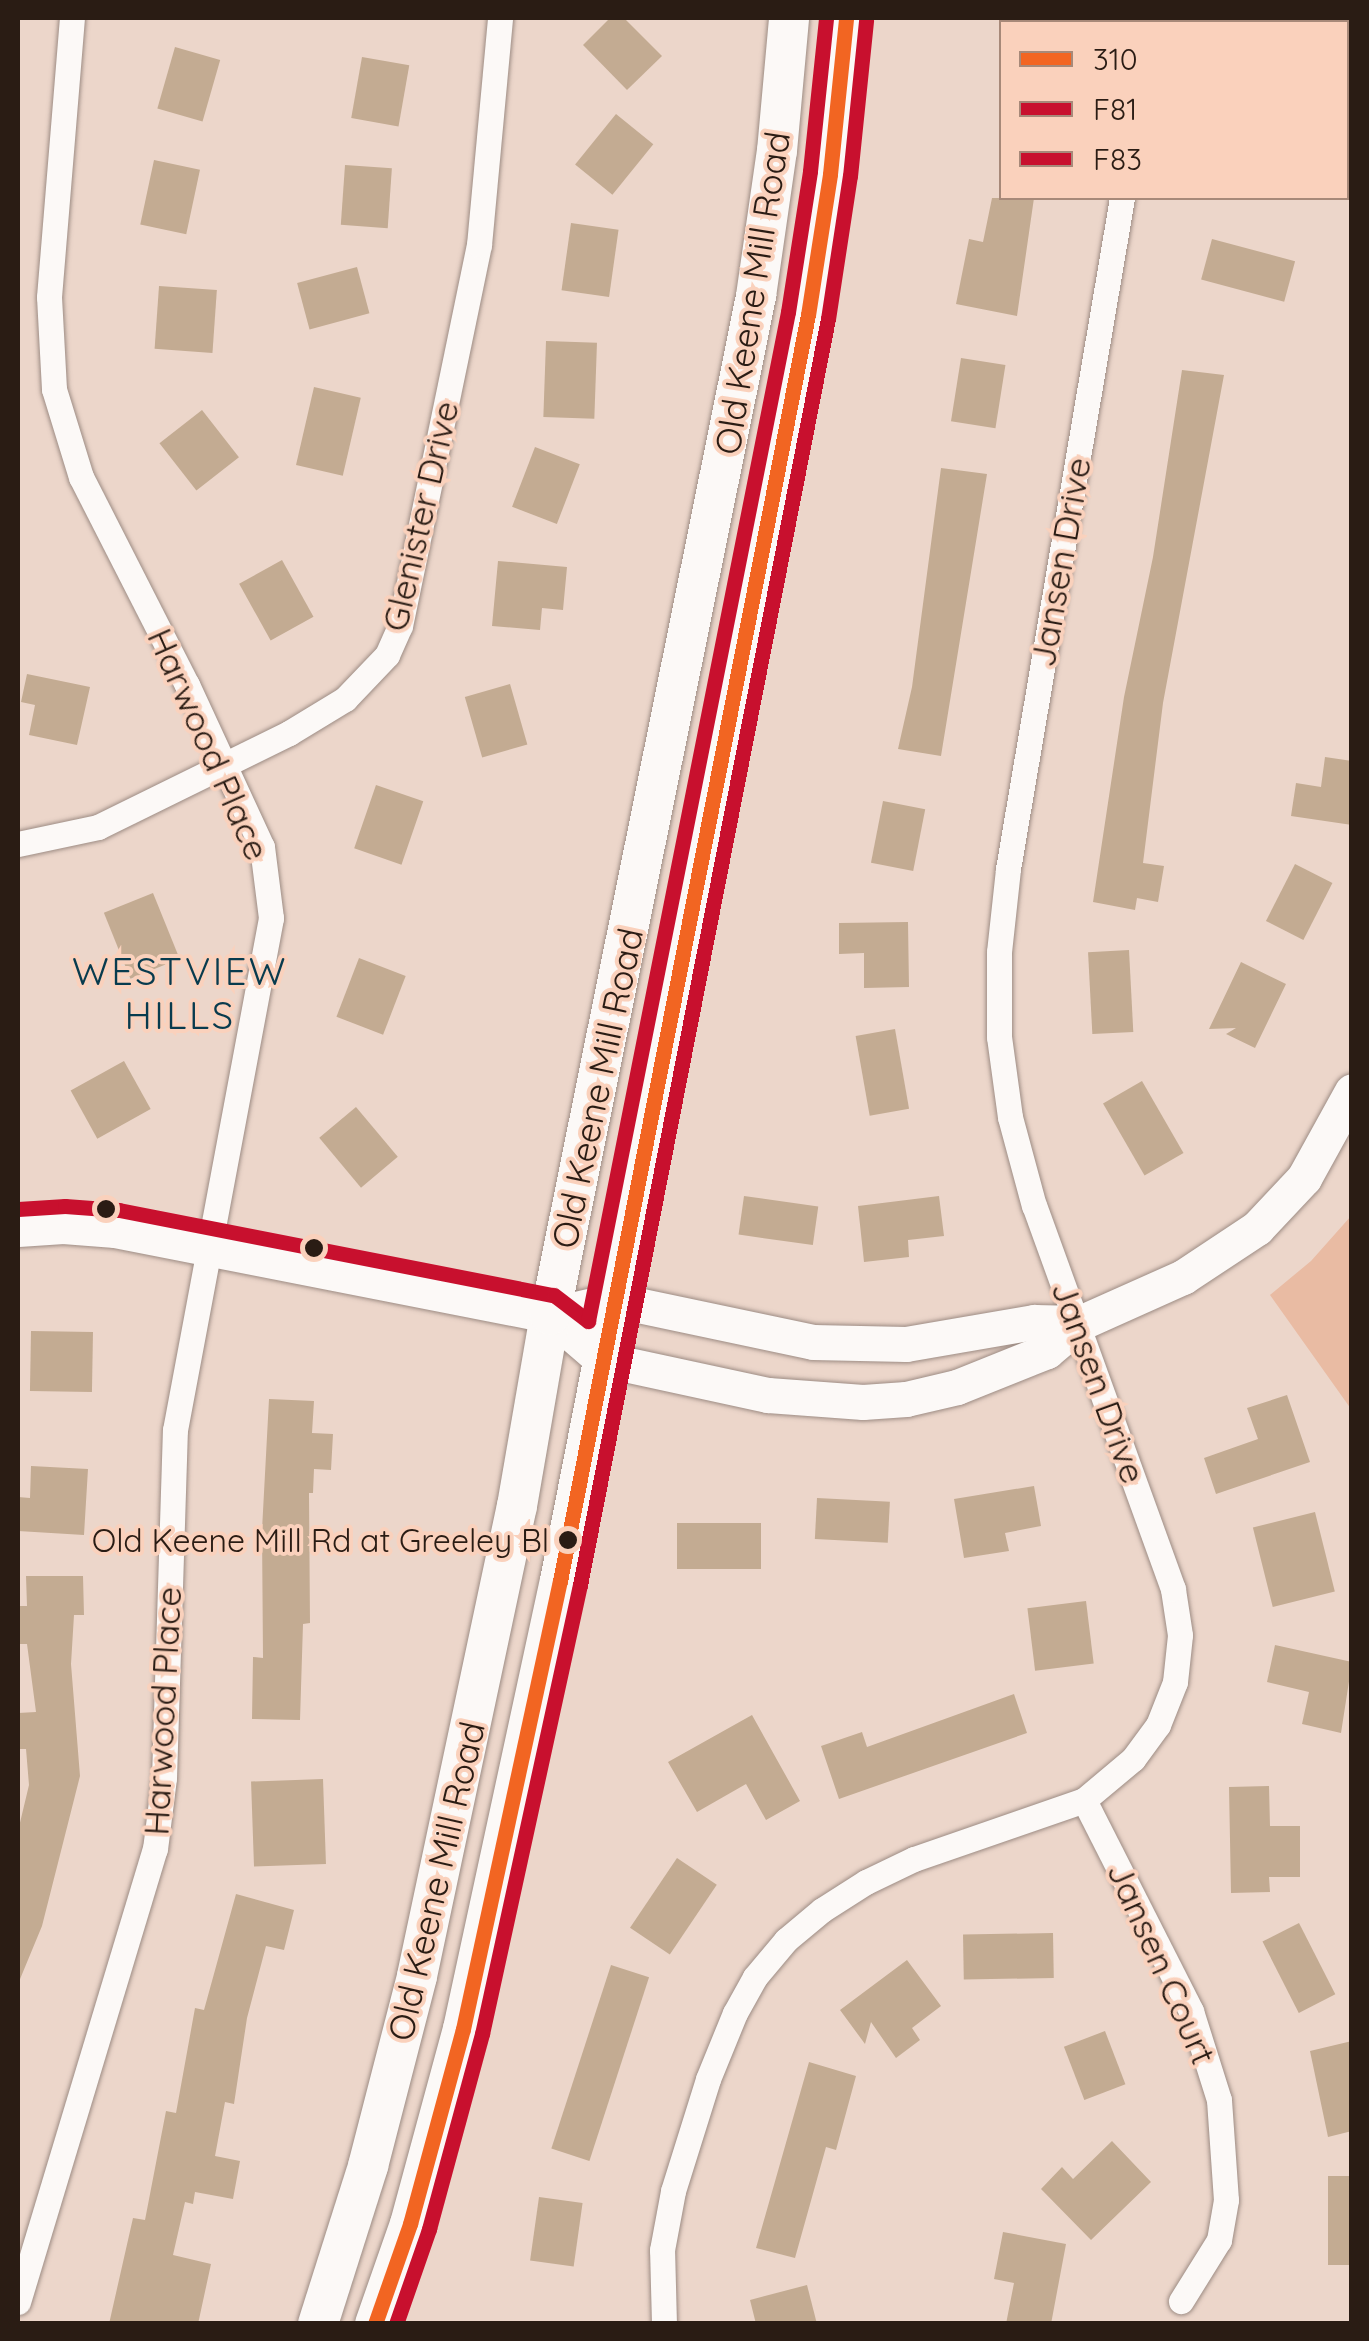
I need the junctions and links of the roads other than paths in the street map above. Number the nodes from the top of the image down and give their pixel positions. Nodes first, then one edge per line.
1 (72, 18) edge
2 (500, 18) edge
3 (790, 18) edge
4 (846, 18) edge
5 (1122, 200) edge
6 (225, 765) junction
7 (18, 844) edge
8 (1352, 1092) edge
9 (18, 1229) edge
10 (208, 1248) junction
11 (614, 1300) junction
12 (550, 1315) junction
13 (1080, 1323) junction
14 (601, 1359) junction
15 (1084, 1800) junction
16 (1181, 2300) dead end
17 (18, 2302) edge
18 (318, 2324) edge
19 (374, 2324) edge
20 (664, 2324) edge

1 - 6 street, Harwood Place
2 - 6 street, Glenister Drive
3 - 12 main road, Old Keene Mill Road
4 - 11 main road, Old Keene Mill Road
5 - 13 street, Jansen Drive
6 - 7 street, Glenister Drive
6 - 10 street, Harwood Place
8 - 13 street
9 - 10 street
10 - 12 street
10 - 17 street, Harwood Place
11 - 12 street
11 - 13 street
11 - 14 main road, Old Keene Mill Road
12 - 14 street
12 - 18 main road, Old Keene Mill Road
13 - 14 street
13 - 15 street, Jansen Drive
14 - 19 main road, Old Keene Mill Road
15 - 16 street, Jansen Court
15 - 20 street, Jansen Drive

